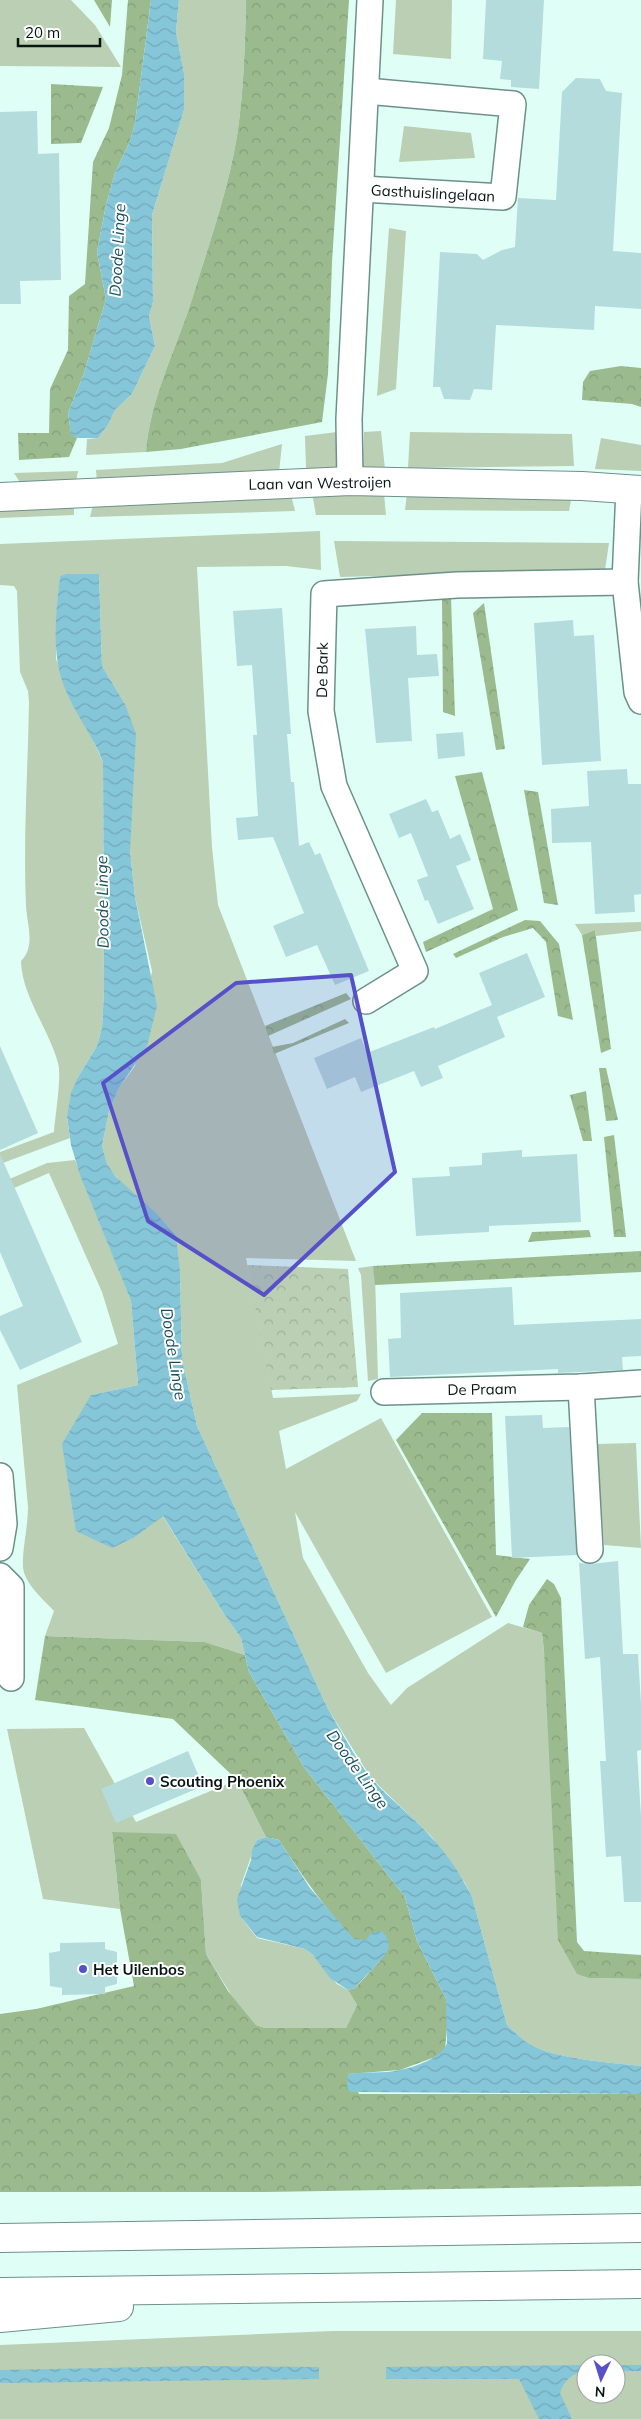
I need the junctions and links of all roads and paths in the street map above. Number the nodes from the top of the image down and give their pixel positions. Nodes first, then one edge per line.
1 (370, 0) edge
2 (366, 91) junction
3 (362, 189) junction
4 (350, 480) junction
5 (635, 490) edge
6 (0, 497) edge
7 (625, 582) junction
8 (641, 701) edge
9 (366, 1001) dead end
10 (641, 1383) edge
11 (581, 1387) junction
12 (384, 1392) dead end
13 (0, 1476) edge
14 (0, 1548) edge
15 (590, 1550) dead end
16 (0, 1576) edge
17 (11, 1678) dead end
18 (641, 2228) edge
19 (0, 2238) edge
20 (641, 2284) edge
21 (299, 2289) junction
22 (0, 2292) edge
23 (0, 2318) edge

1 - 2 street, Gasthuislingelaan
2 - 3 street, Gasthuislingelaan
2 - 3 street, Gasthuislingelaan
3 - 4 street, Gasthuislingelaan
4 - 5 main road, Laan van Westroijen
4 - 6 main road, Laan van Westroijen
5 - 7 street
7 - 8 street
7 - 9 street, De Bark
10 - 11 street, De Praam
11 - 12 street, De Praam
11 - 15 street
13 - 14 street
16 - 17 street
18 - 19 main road
20 - 21 main road
21 - 22 main road
21 - 23 main road

